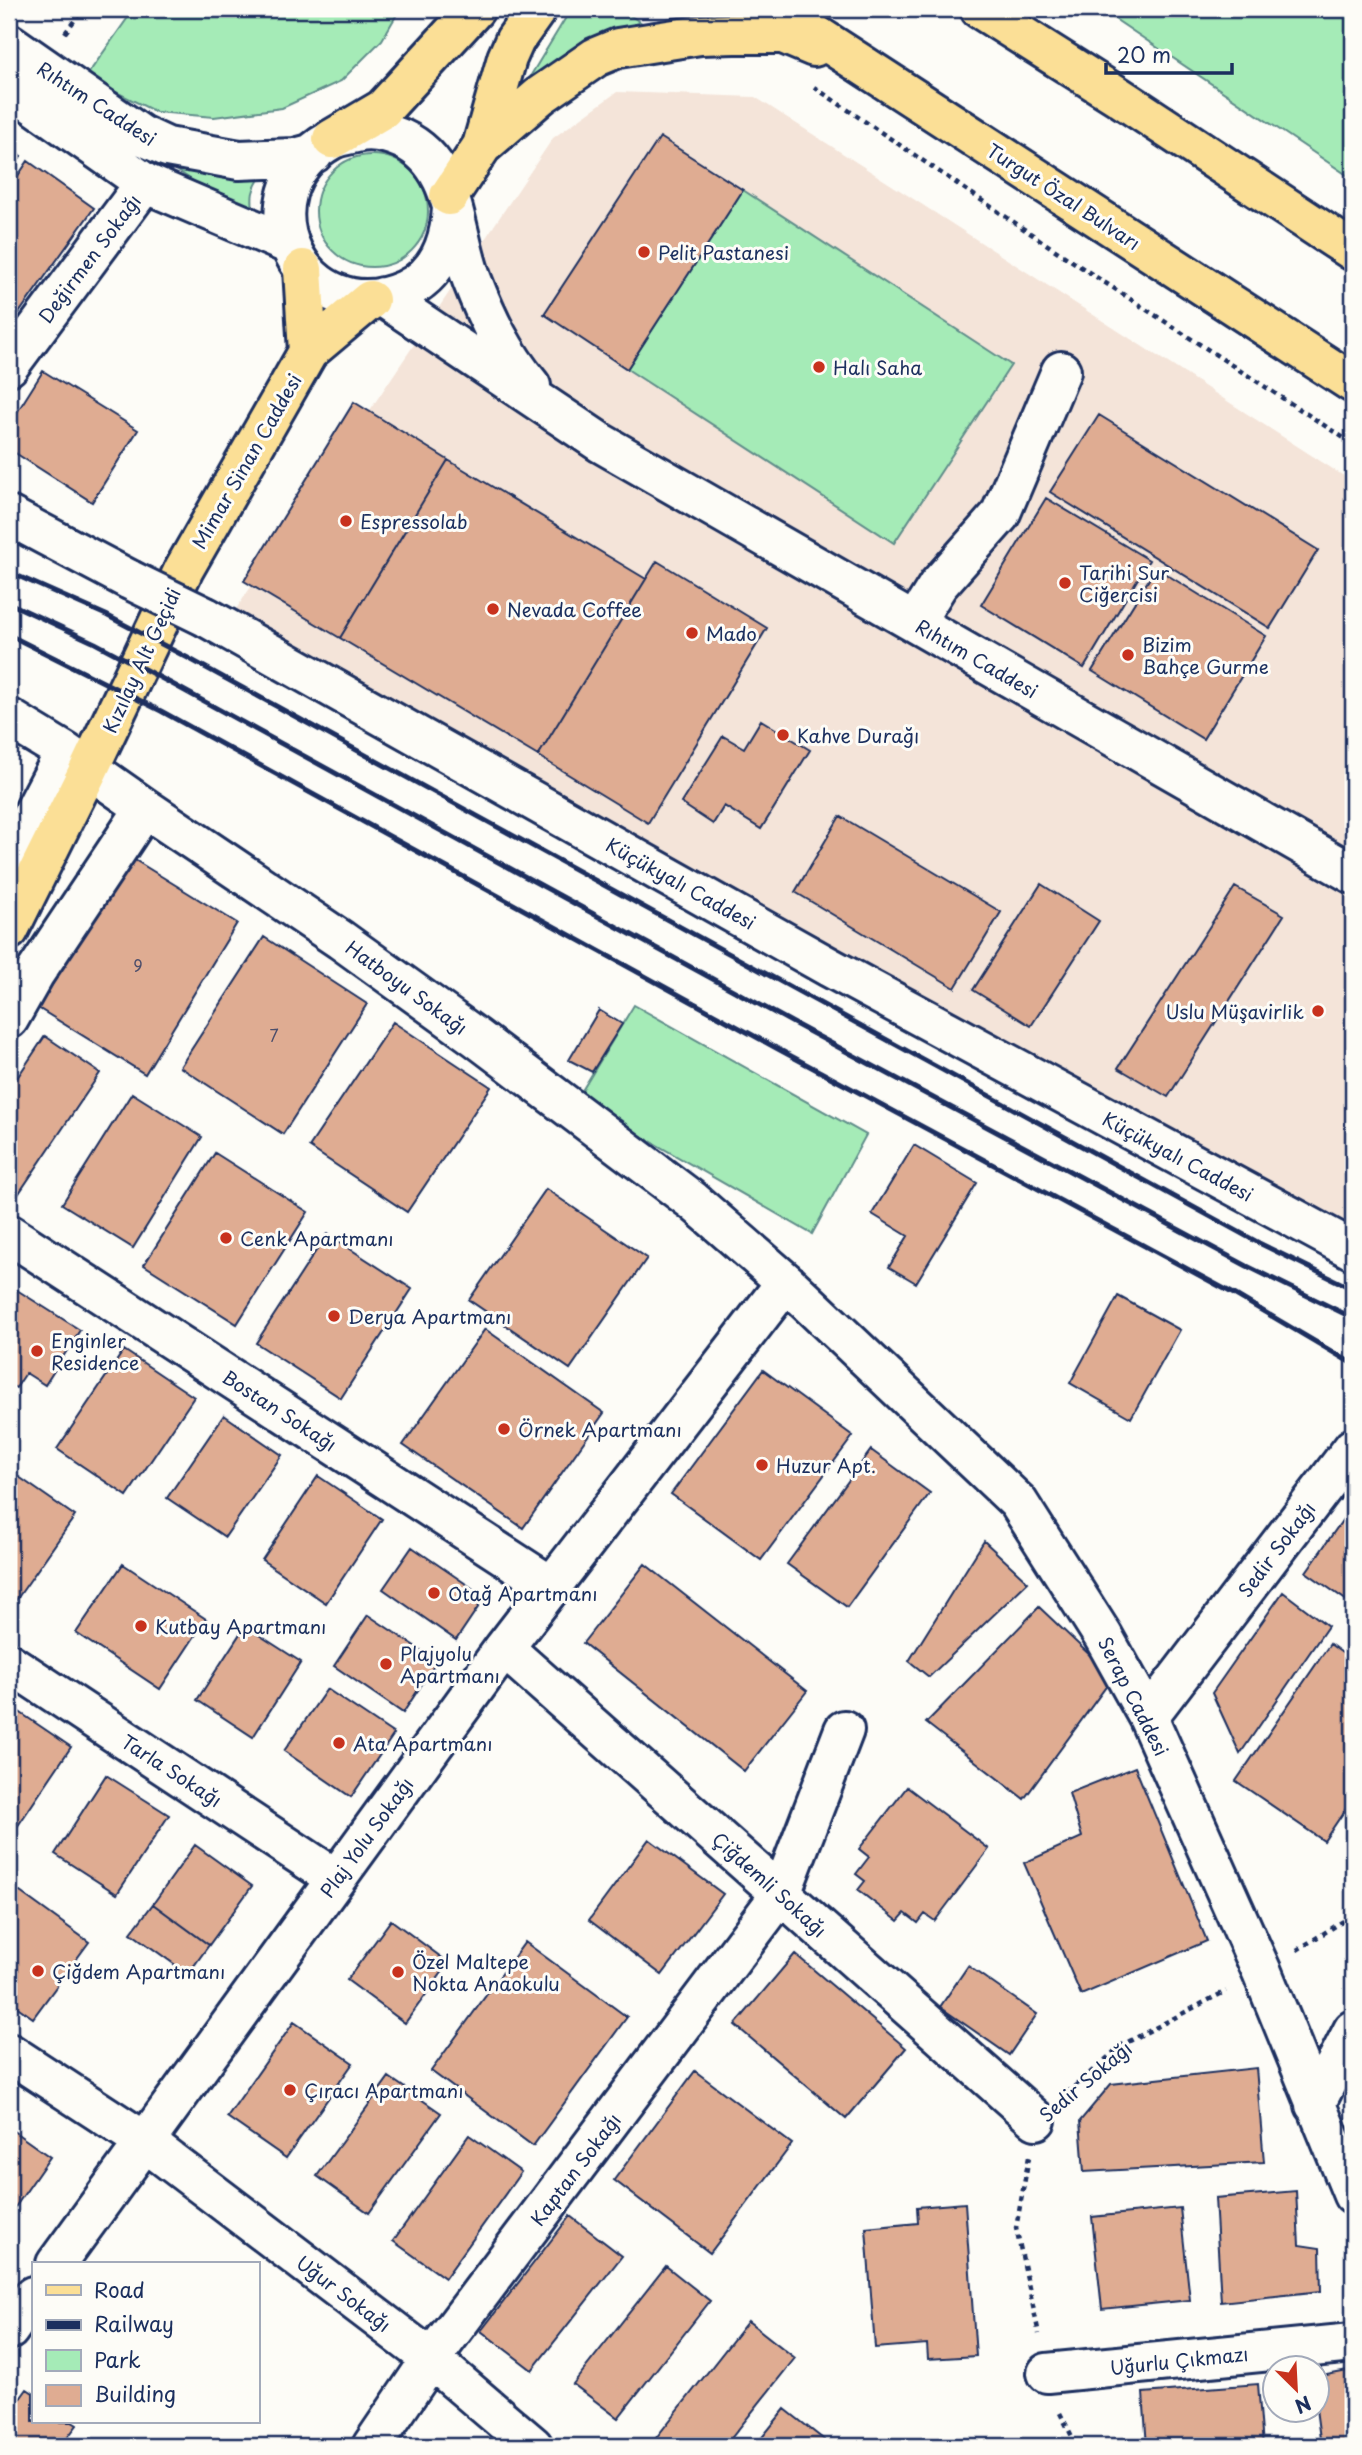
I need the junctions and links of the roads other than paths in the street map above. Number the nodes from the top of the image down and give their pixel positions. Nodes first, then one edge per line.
1 (449, 9) edge
2 (475, 9) edge
3 (537, 9) edge
4 (776, 9) edge
5 (980, 9) edge
6 (9, 43) edge
7 (438, 48) junction
8 (871, 71) junction
9 (9, 87) edge
10 (323, 146) junction
11 (482, 146) junction
12 (145, 183) junction
13 (451, 202) junction
14 (1353, 251) edge
15 (295, 257) junction
16 (377, 298) junction
17 (308, 352) junction
18 (9, 366) edge
19 (1062, 370) dead end
20 (1353, 383) edge
21 (601, 443) junction
22 (9, 516) edge
23 (184, 569) joint
24 (915, 622) junction
25 (9, 718) edge
26 (84, 757) junction
27 (145, 808) junction
28 (9, 859) edge
29 (1353, 874) edge
30 (9, 930) edge
31 (9, 1019) edge
32 (9, 1234) edge
33 (1353, 1250) edge
34 (786, 1282) junction
35 (1353, 1448) edge
36 (551, 1586) junction
37 (504, 1648) junction
38 (9, 1662) edge
39 (1148, 1717) junction
40 (844, 1730) dead end
41 (335, 1878) junction
42 (781, 1895) junction
43 (1353, 2030) edge
44 (9, 2053) edge
45 (1315, 2105) junction
46 (1035, 2120) road end
47 (144, 2141) junction
48 (1353, 2195) edge
49 (57, 2262) edge
50 (32, 2297) edge
51 (9, 2330) edge
52 (1353, 2343) edge
53 (431, 2359) junction
54 (1047, 2373) road end
55 (372, 2446) edge
56 (533, 2446) edge

1 - 7 main road
2 - 7 main road
3 - 11 main road
4 - 8 main road, Turgut Özal Bulvarı
5 - 14 main road
6 - 10 street, Rıhtım Caddesi
7 - 10 main road
8 - 11 main road
8 - 20 main road, Turgut Özal Bulvarı
9 - 12 street, Rıhtım Caddesi
10 - 13 street
10 - 15 street
11 - 13 main road
12 - 15 street, Rıhtım Caddesi
12 - 18 street, Değirmen Sokağı
13 - 16 street
13 - 21 street, Rıhtım Caddesi
15 - 16 street
15 - 17 main road
16 - 17 main road
16 - 21 street, Rıhtım Caddesi
17 - 23 main road, Mimar Sinan Caddesi
19 - 24 street
21 - 24 street, Rıhtım Caddesi
22 - 33 street, Küçükyalı Caddesi, bridge
23 - 26 main road, Kızılay Alt Geçidi
24 - 29 street, Rıhtım Caddesi
25 - 26 street, Hatboyu Sokağı
26 - 27 street, Hatboyu Sokağı
26 - 28 street
26 - 30 main road
27 - 31 street
27 - 34 street, Hatboyu Sokağı
32 - 36 street, Bostan Sokağı
34 - 36 street, Plaj Yolu Sokağı
34 - 39 street, Serap Caddesi
35 - 39 street, Sedir Sokağı
36 - 37 street, Plaj Yolu Sokağı
37 - 41 street, Plaj Yolu Sokağı
37 - 42 street, Çiğdemli Sokağı
38 - 41 street, Tarla Sokağı
39 - 45 street, Serap Caddesi
40 - 42 street, Kaptan Sokağı
41 - 47 street, Plaj Yolu Sokağı
42 - 46 street, Çiğdemli Sokağı
42 - 53 street, Kaptan Sokağı
43 - 45 street
44 - 47 street, Uğur Sokağı
45 - 48 street, Serap Caddesi
47 - 49 street, Plaj Yolu Sokağı
47 - 53 street, Uğur Sokağı
50 - 51 street
52 - 54 street, Uğurlu Çıkmazı
53 - 55 street, Kaptan Sokağı
53 - 56 street, Uğur Sokağı

